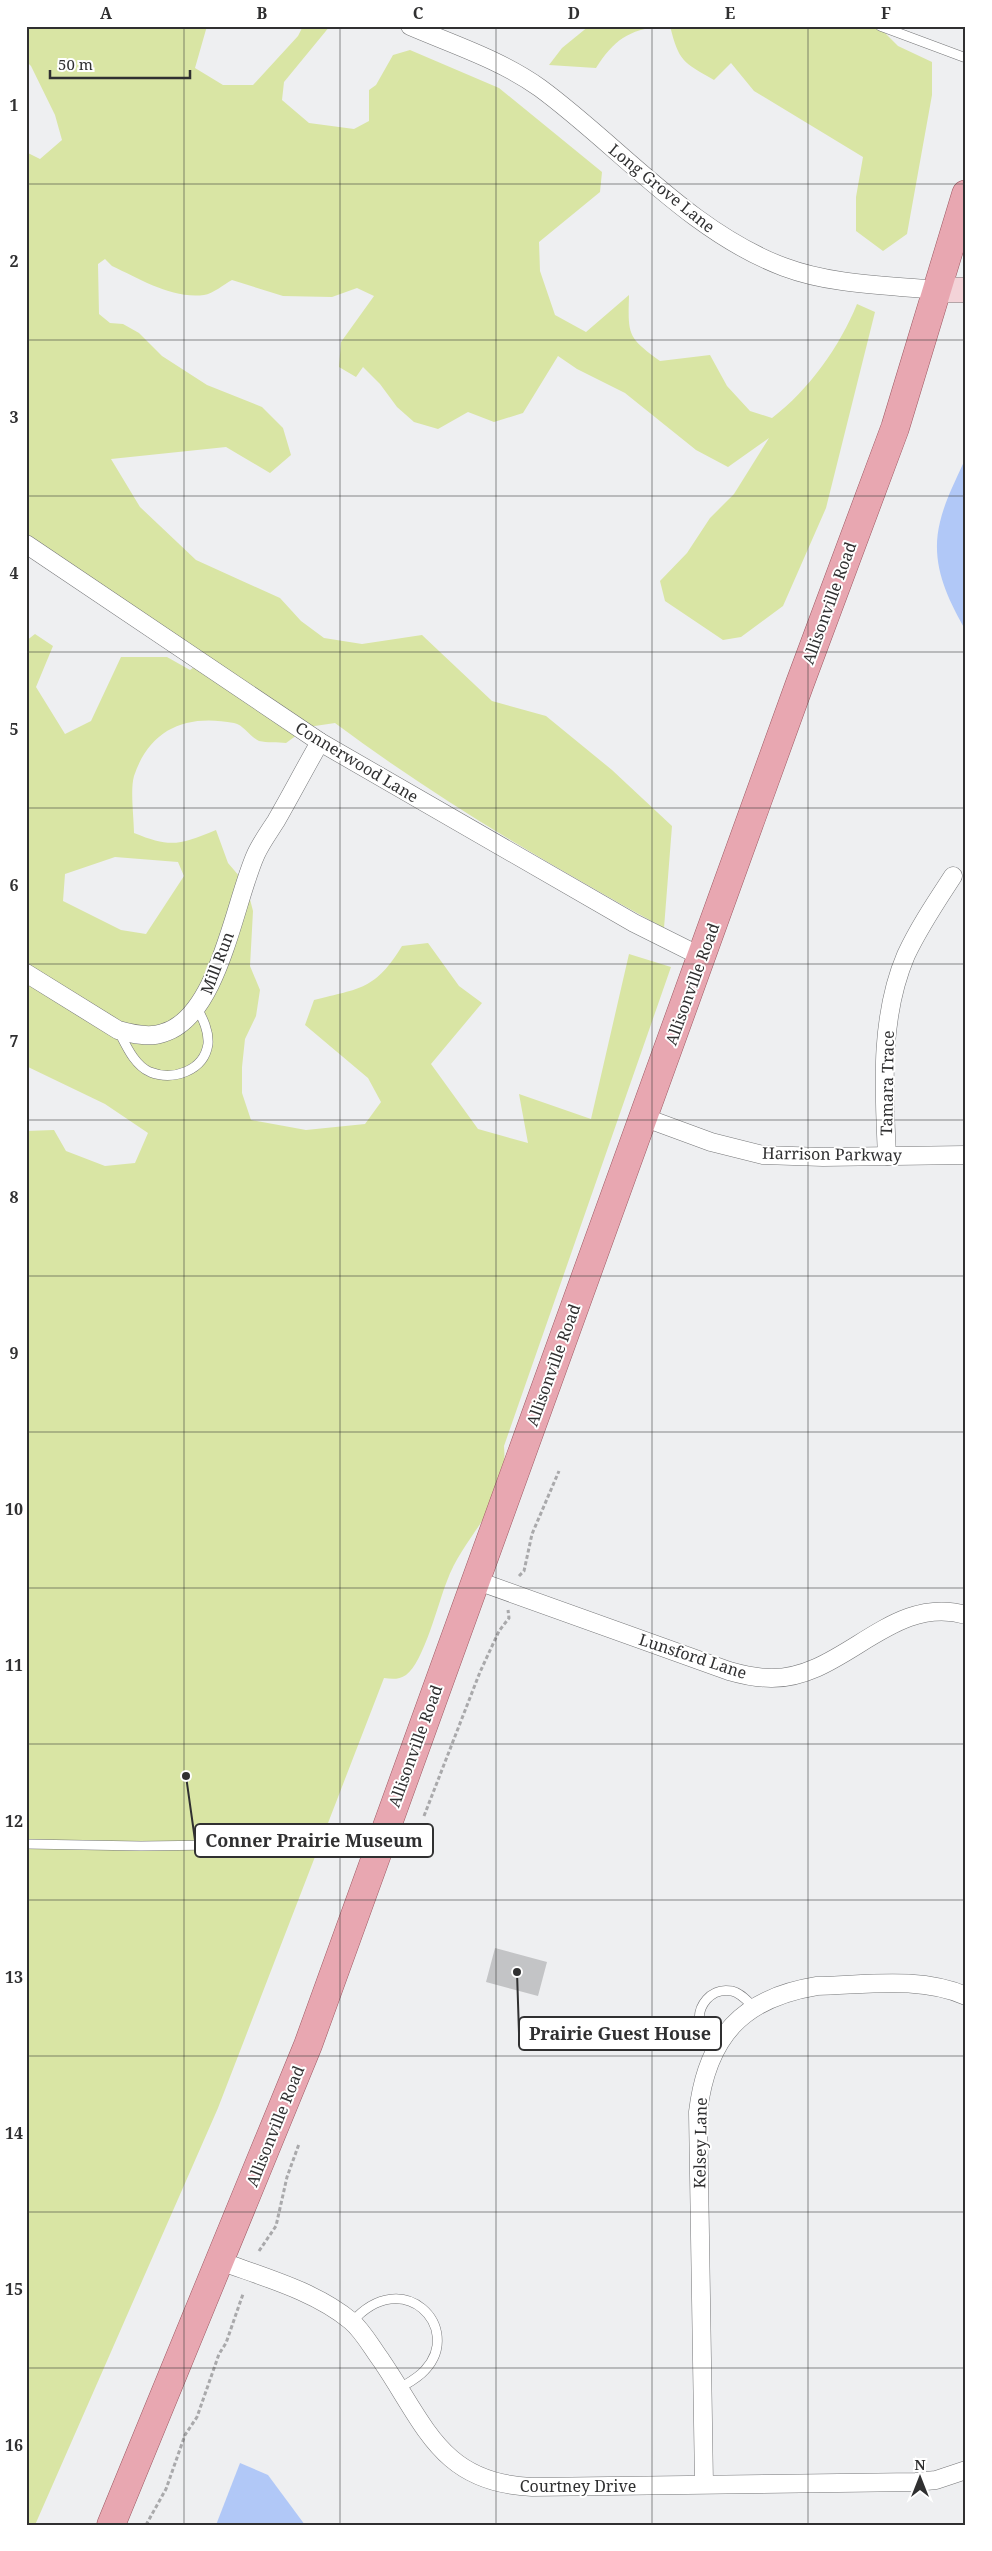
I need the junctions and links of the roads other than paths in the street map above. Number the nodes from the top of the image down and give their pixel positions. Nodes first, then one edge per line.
1 (410, 26) edge
2 (880, 26) edge
3 (966, 58) edge
4 (966, 194) edge
5 (937, 290) junction
6 (966, 290) edge
7 (26, 544) edge
8 (320, 742) junction
9 (953, 876) dead end
10 (702, 957) junction
11 (26, 973) edge
12 (197, 1008) junction
13 (118, 1030) junction
14 (643, 1117) junction
15 (966, 1155) edge
16 (887, 1156) junction
17 (475, 1580) junction
18 (966, 1615) edge
19 (380, 1843) junction
20 (26, 1844) edge
21 (966, 1996) edge
22 (754, 2007) junction
23 (714, 2049) junction
24 (220, 2261) junction
25 (352, 2322) junction
26 (400, 2388) junction
27 (966, 2470) edge
28 (704, 2484) junction
29 (111, 2525) edge

1 - 5 street, Long Grove Lane
2 - 3 lane
4 - 5 main road, Allisonville Road
5 - 6 street
5 - 10 main road, Allisonville Road
7 - 8 street, Connerwood Lane
8 - 10 street, Connerwood Lane
8 - 12 street, Mill Run
9 - 16 street, Tamara Trace
10 - 14 main road, Allisonville Road
11 - 13 street, Mill Run
12 - 13 street, Mill Run
12 - 13 lane
14 - 16 street, Harrison Parkway
14 - 17 main road, Allisonville Road
15 - 16 street, Harrison Parkway
17 - 18 street, Lunsford Lane
17 - 19 main road, Allisonville Road
19 - 20 lane
19 - 24 main road, Allisonville Road
21 - 22 street, Kelsey Lane
22 - 23 street, Kelsey Lane
22 - 23 lane
23 - 28 street, Kelsey Lane
24 - 25 street, Courtney Drive
24 - 29 main road, Allisonville Road
25 - 26 street, Courtney Drive
25 - 26 lane
26 - 28 street, Courtney Drive
27 - 28 street, Courtney Drive

